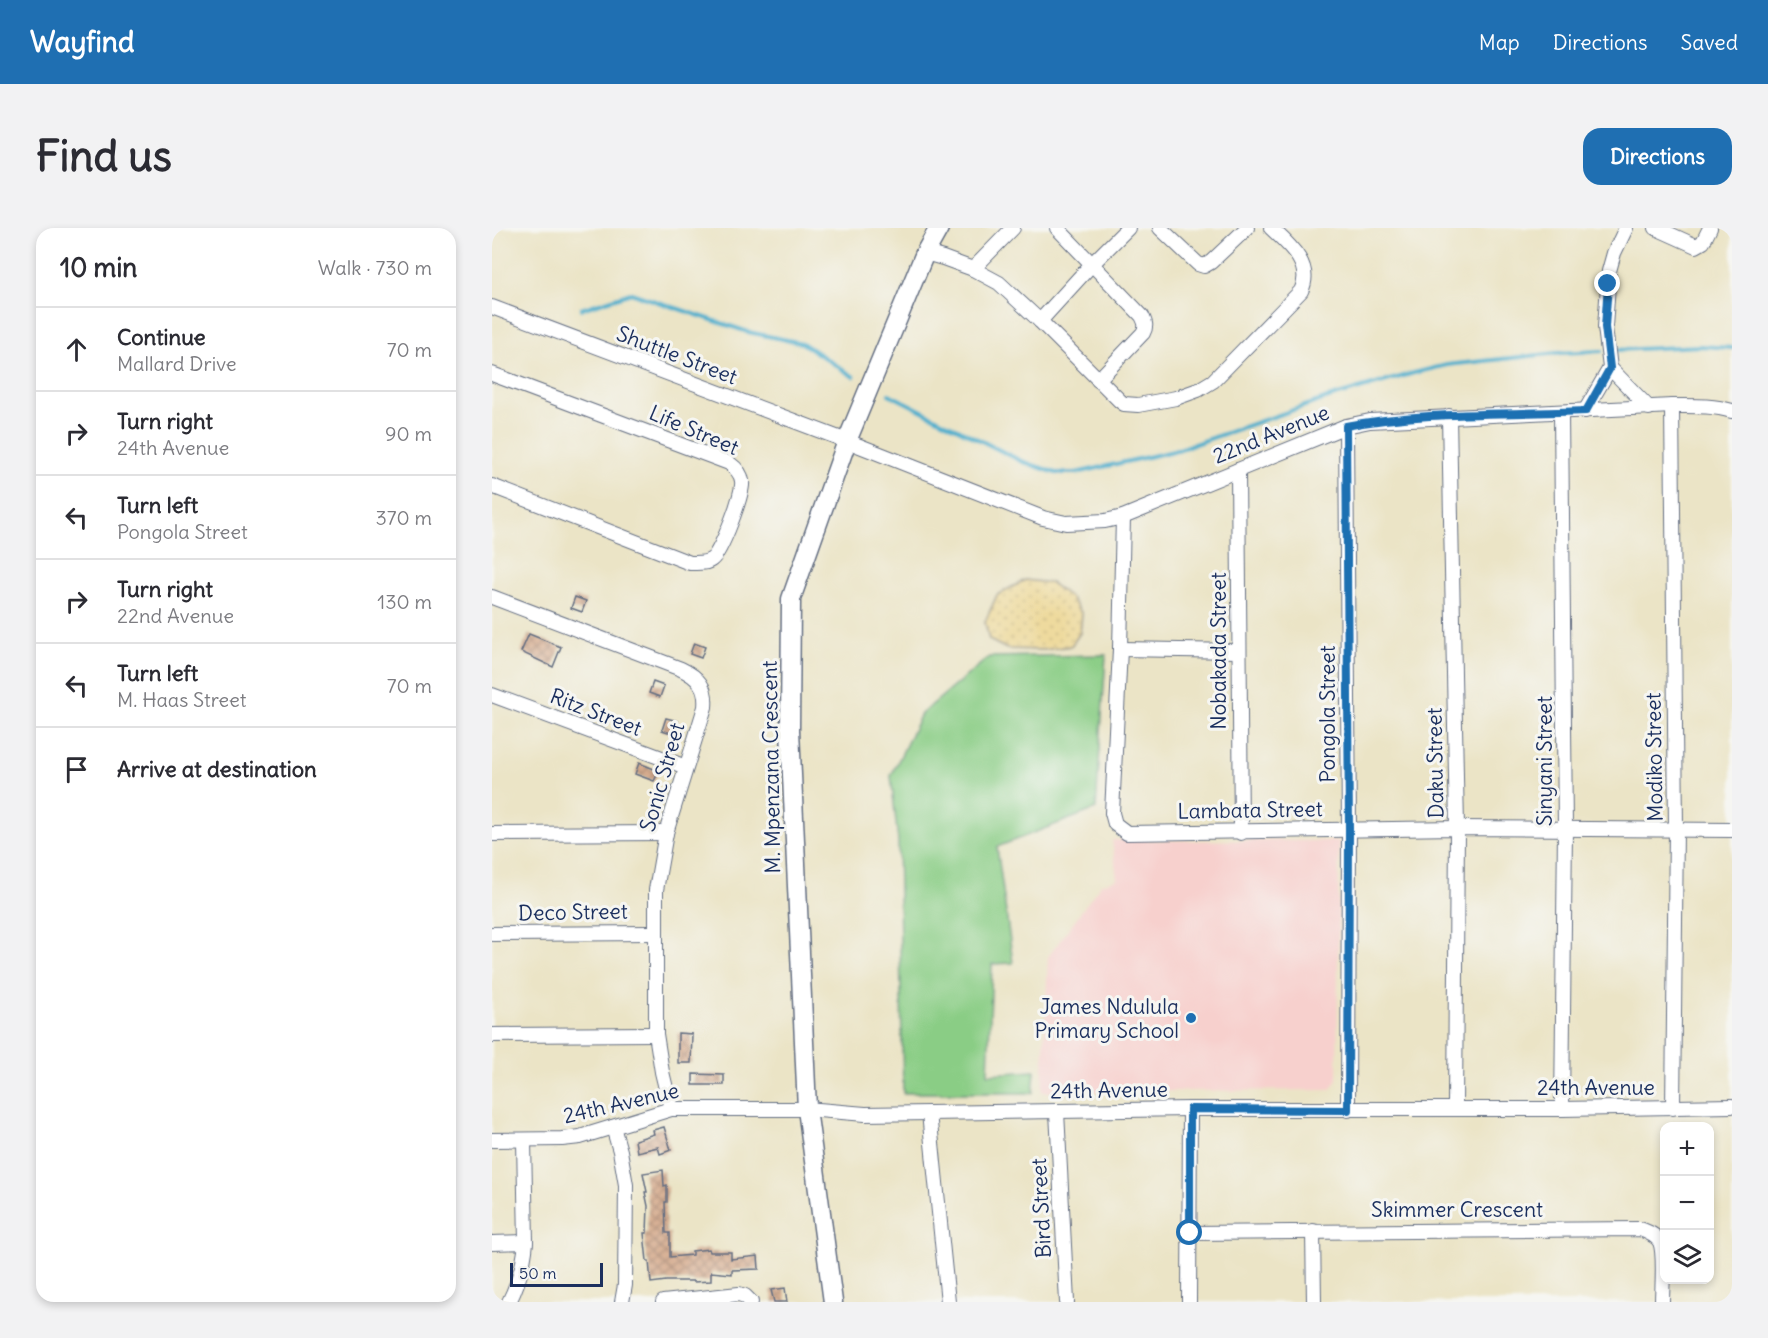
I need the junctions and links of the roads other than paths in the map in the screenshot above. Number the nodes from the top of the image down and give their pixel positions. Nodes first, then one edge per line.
1 (939, 228) edge
2 (1013, 228) edge
3 (1057, 228) edge
4 (1128, 228) edge
5 (1160, 228) edge
6 (1247, 228) edge
7 (1271, 228) edge
8 (1293, 228) edge
9 (1626, 228) edge
10 (1656, 228) edge
11 (1710, 228) edge
12 (1282, 239) junction
13 (925, 253) junction
14 (1092, 264) junction
15 (973, 269) junction
16 (492, 307) edge
17 (1040, 321) junction
18 (1610, 368) junction
19 (492, 374) edge
20 (1098, 380) junction
21 (1672, 406) junction
22 (1649, 408) junction
23 (1586, 411) junction
24 (1732, 411) edge
25 (1562, 412) junction
26 (1449, 416) junction
27 (1346, 426) junction
28 (847, 441) junction
29 (1238, 470) junction
30 (492, 486) edge
31 (1123, 517) junction
32 (492, 597) edge
33 (1120, 649) junction
34 (1239, 651) junction
35 (492, 695) edge
36 (686, 768) junction
37 (1457, 828) junction
38 (1349, 829) junction
39 (1565, 829) junction
40 (1676, 829) junction
41 (1732, 830) edge
42 (1241, 832) junction
43 (666, 833) junction
44 (492, 834) edge
45 (655, 933) junction
46 (492, 934) edge
47 (656, 1034) junction
48 (492, 1035) edge
49 (1732, 1106) edge
50 (1673, 1108) junction
51 (671, 1109) junction
52 (807, 1109) junction
53 (1190, 1109) junction
54 (1455, 1109) junction
55 (1562, 1109) junction
56 (1348, 1110) junction
57 (1057, 1112) junction
58 (929, 1113) junction
59 (613, 1127) junction
60 (492, 1140) edge
61 (524, 1140) junction
62 (1313, 1231) junction
63 (1190, 1233) junction
64 (526, 1242) junction
65 (492, 1243) edge
66 (509, 1302) edge
67 (621, 1302) edge
68 (663, 1302) edge
69 (752, 1302) edge
70 (833, 1302) edge
71 (948, 1302) edge
72 (1067, 1302) edge
73 (1189, 1302) edge
74 (1314, 1302) edge
75 (1662, 1302) edge

1 - 13 main road, M. Mpenzana Crescent
2 - 15 street
3 - 14 street
4 - 14 street
5 - 6 street
7 - 12 street
8 - 12 street
9 - 18 street
10 - 11 street
12 - 20 street
13 - 15 street
13 - 28 main road, M. Mpenzana Crescent
14 - 17 street
14 - 20 street
15 - 17 street
16 - 28 street, Shuttle Street
17 - 20 street
18 - 22 street
18 - 23 street
19 - 30 street, Life Street
21 - 22 street, 22nd Avenue
21 - 24 street, 22nd Avenue
21 - 40 street, Modiko Street
22 - 23 street, 22nd Avenue
23 - 25 street, 22nd Avenue
25 - 26 street, 22nd Avenue
25 - 39 street, Sinyani Street
26 - 27 street, 22nd Avenue
26 - 37 street, Daku Street
27 - 29 street, 22nd Avenue
27 - 38 street, Pongola Street
28 - 31 street, 22nd Avenue
28 - 52 main road, M. Mpenzana Crescent
29 - 31 street, 22nd Avenue
29 - 34 street, Nobakada Street
31 - 33 street, Lambata Street
32 - 36 street, Sonic Street
33 - 34 street
33 - 42 street, Lambata Street
34 - 42 street, Nobakada Street
35 - 36 street, Ritz Street
36 - 43 street, Sonic Street
37 - 38 street, Lambata Street
37 - 39 street, Lambata Street
37 - 54 street, Daku Street
38 - 42 street, Lambata Street
38 - 56 street, Pongola Street
39 - 40 street, Lambata Street
39 - 55 street, Sinyani Street
40 - 41 street, Lambata Street
40 - 50 street, Modiko Street
43 - 44 street
43 - 45 street, Sonic Street
45 - 46 street, Deco Street
45 - 47 street, Sonic Street
47 - 48 street
47 - 51 street, Sonic Street
49 - 50 street, 24th Avenue
50 - 55 street, 24th Avenue
51 - 52 street, 24th Avenue
51 - 59 street, 24th Avenue
52 - 58 street, 24th Avenue
52 - 70 main road, M. Mpenzana Crescent
53 - 56 street, 24th Avenue
53 - 57 street, 24th Avenue
53 - 63 street
54 - 55 street, 24th Avenue
54 - 56 street, 24th Avenue
57 - 58 street, 24th Avenue
57 - 72 street, Bird Street
58 - 71 street
59 - 61 street, 24th Avenue
59 - 67 street
60 - 61 street, 24th Avenue
61 - 64 street
62 - 63 street, Skimmer Crescent
62 - 74 street
62 - 75 street, Skimmer Crescent
63 - 73 street
64 - 65 street
64 - 66 street
68 - 69 street

